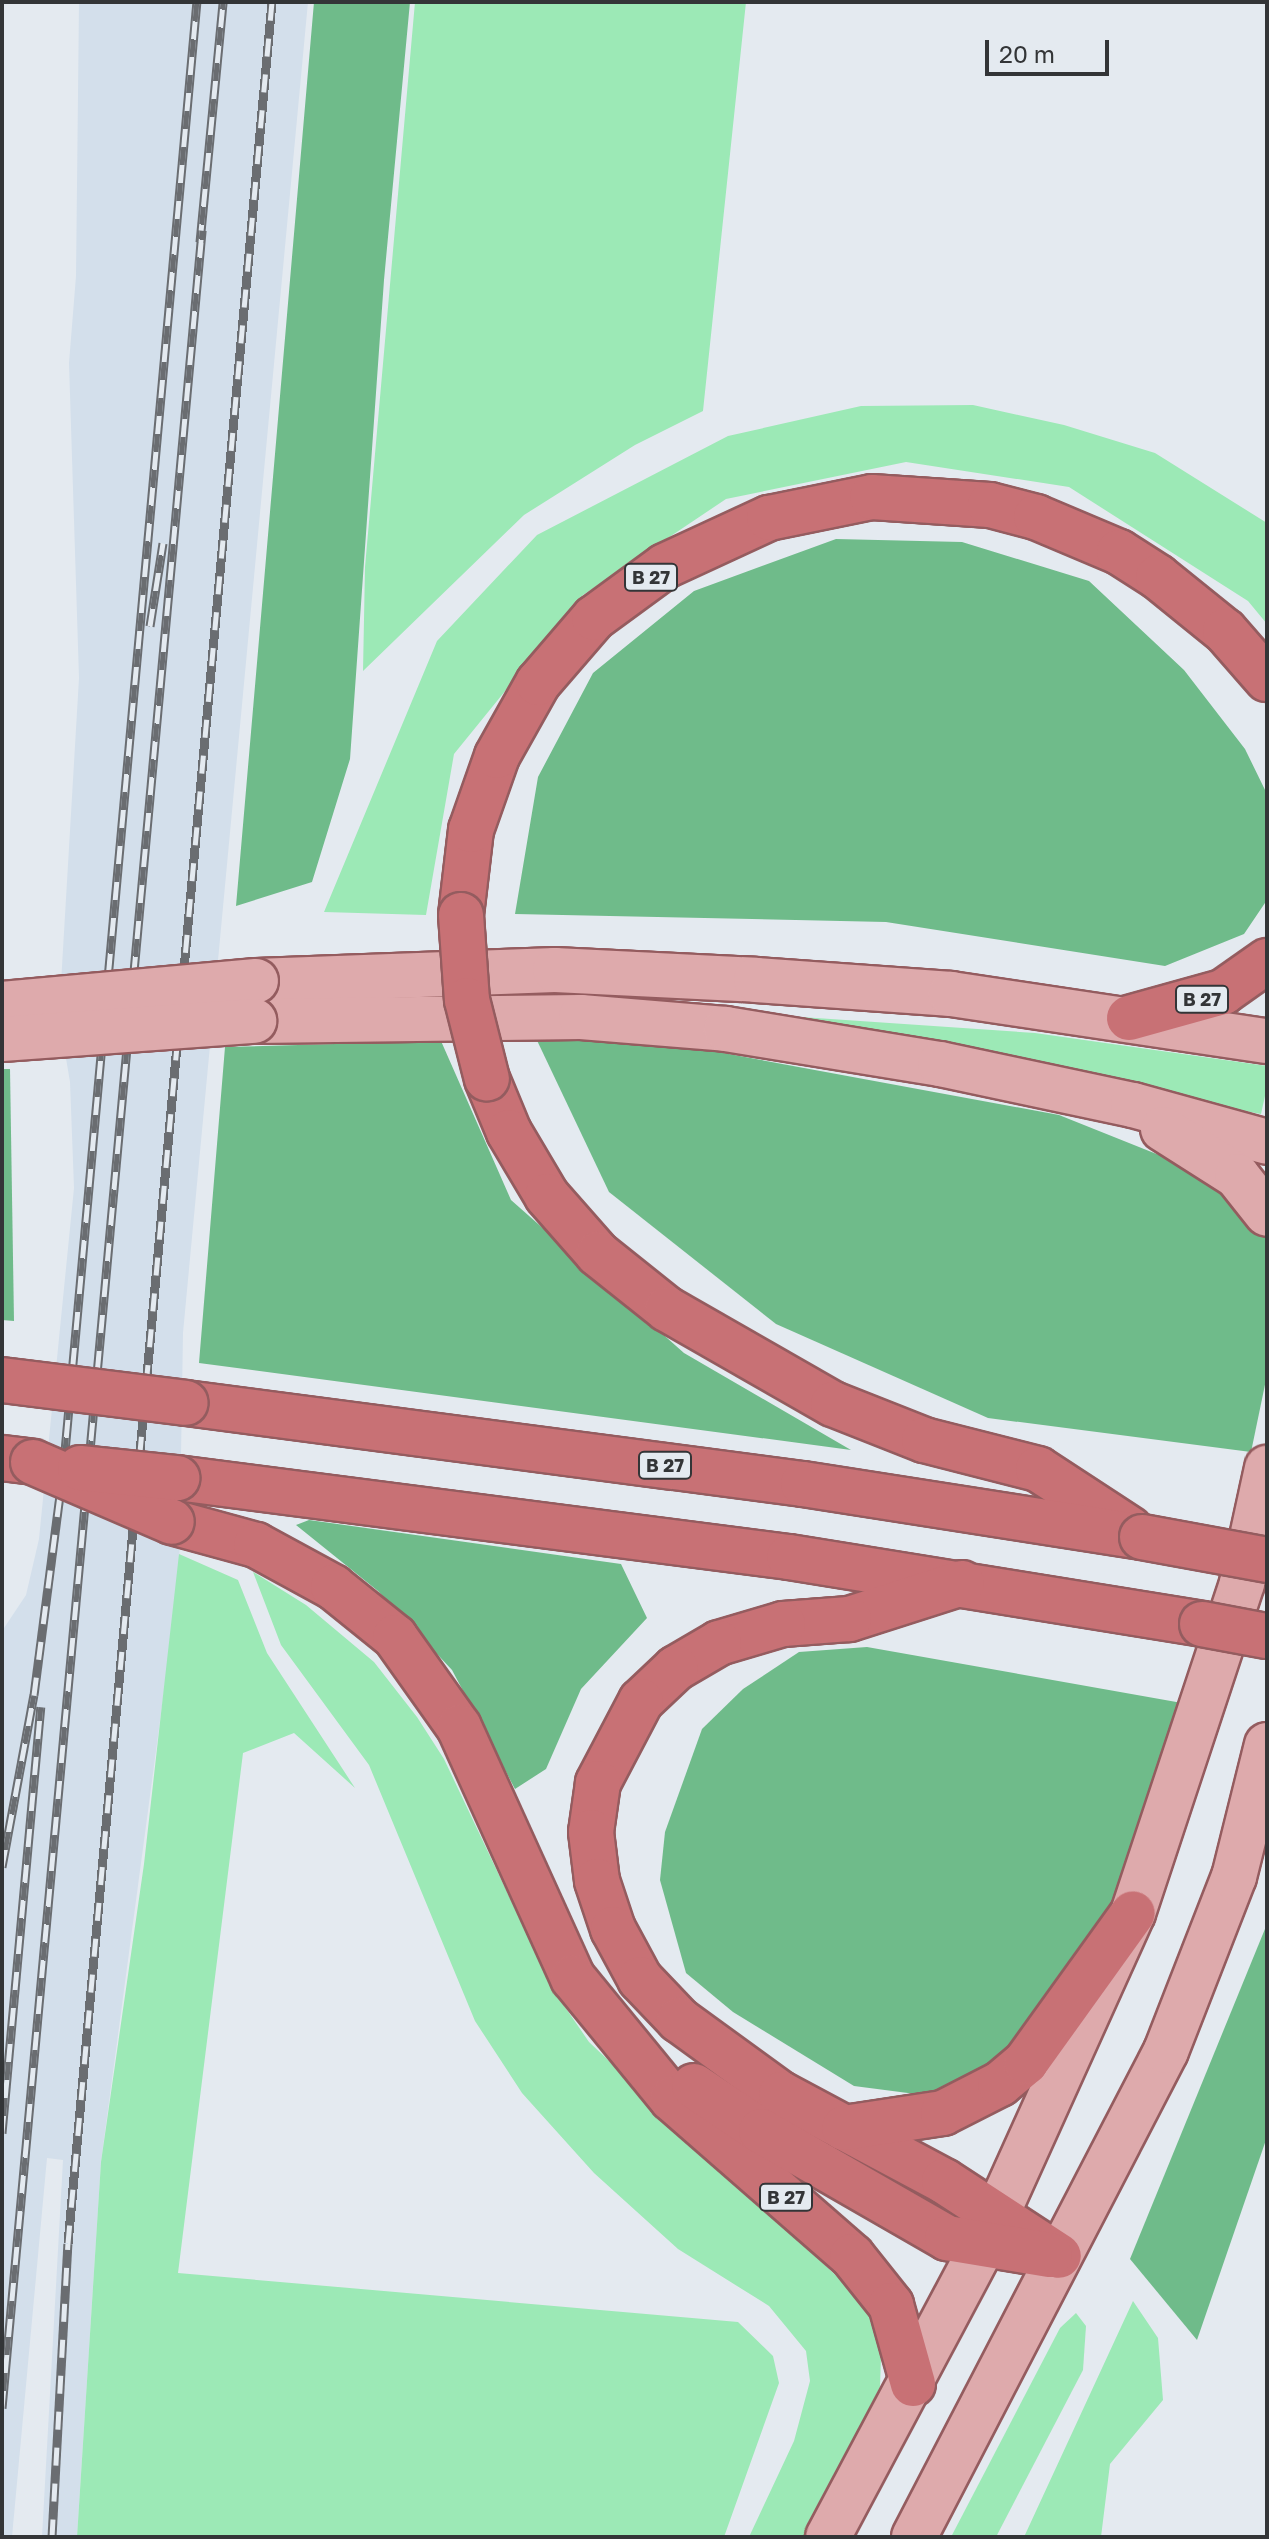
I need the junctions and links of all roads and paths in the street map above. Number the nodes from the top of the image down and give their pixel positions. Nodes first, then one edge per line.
1 (1267, 679) edge
2 (1267, 961) edge
3 (255, 1001) junction
4 (2, 1004) edge
5 (1129, 1018) junction
6 (2, 1039) edge
7 (1267, 1041) edge
8 (1133, 1105) junction
9 (1267, 1142) edge
10 (1267, 1214) edge
11 (2, 1380) edge
12 (18, 1460) edge
13 (1267, 1468) edge
14 (1142, 1537) junction
15 (1267, 1560) edge
16 (962, 1583) junction
17 (1267, 1636) edge
18 (1267, 1745) edge
19 (1133, 1913) junction
20 (619, 2036) junction
21 (844, 2128) junction
22 (990, 2229) junction
23 (1059, 2256) junction
24 (913, 2384) junction
25 (828, 2537) edge
26 (914, 2537) edge

1 - 14 highway, B 27, bridge
2 - 5 highway, B 27
3 - 4 main road, bridge
3 - 5 main road
3 - 6 main road, bridge
3 - 8 main road
5 - 7 main road
8 - 9 main road
8 - 10 main road
11 - 14 highway, B 27, bridge
12 - 16 highway, B 27, bridge
12 - 20 highway, B 27, bridge
13 - 19 main road
14 - 15 highway, B 27, bridge
16 - 17 highway, B 27, bridge
16 - 21 highway, B 27
18 - 23 main road
19 - 21 highway
19 - 22 main road
20 - 22 highway, B 27
20 - 24 highway, B 27
21 - 22 highway, B 27
22 - 23 highway, B 27
22 - 24 main road
23 - 26 main road
24 - 25 main road

